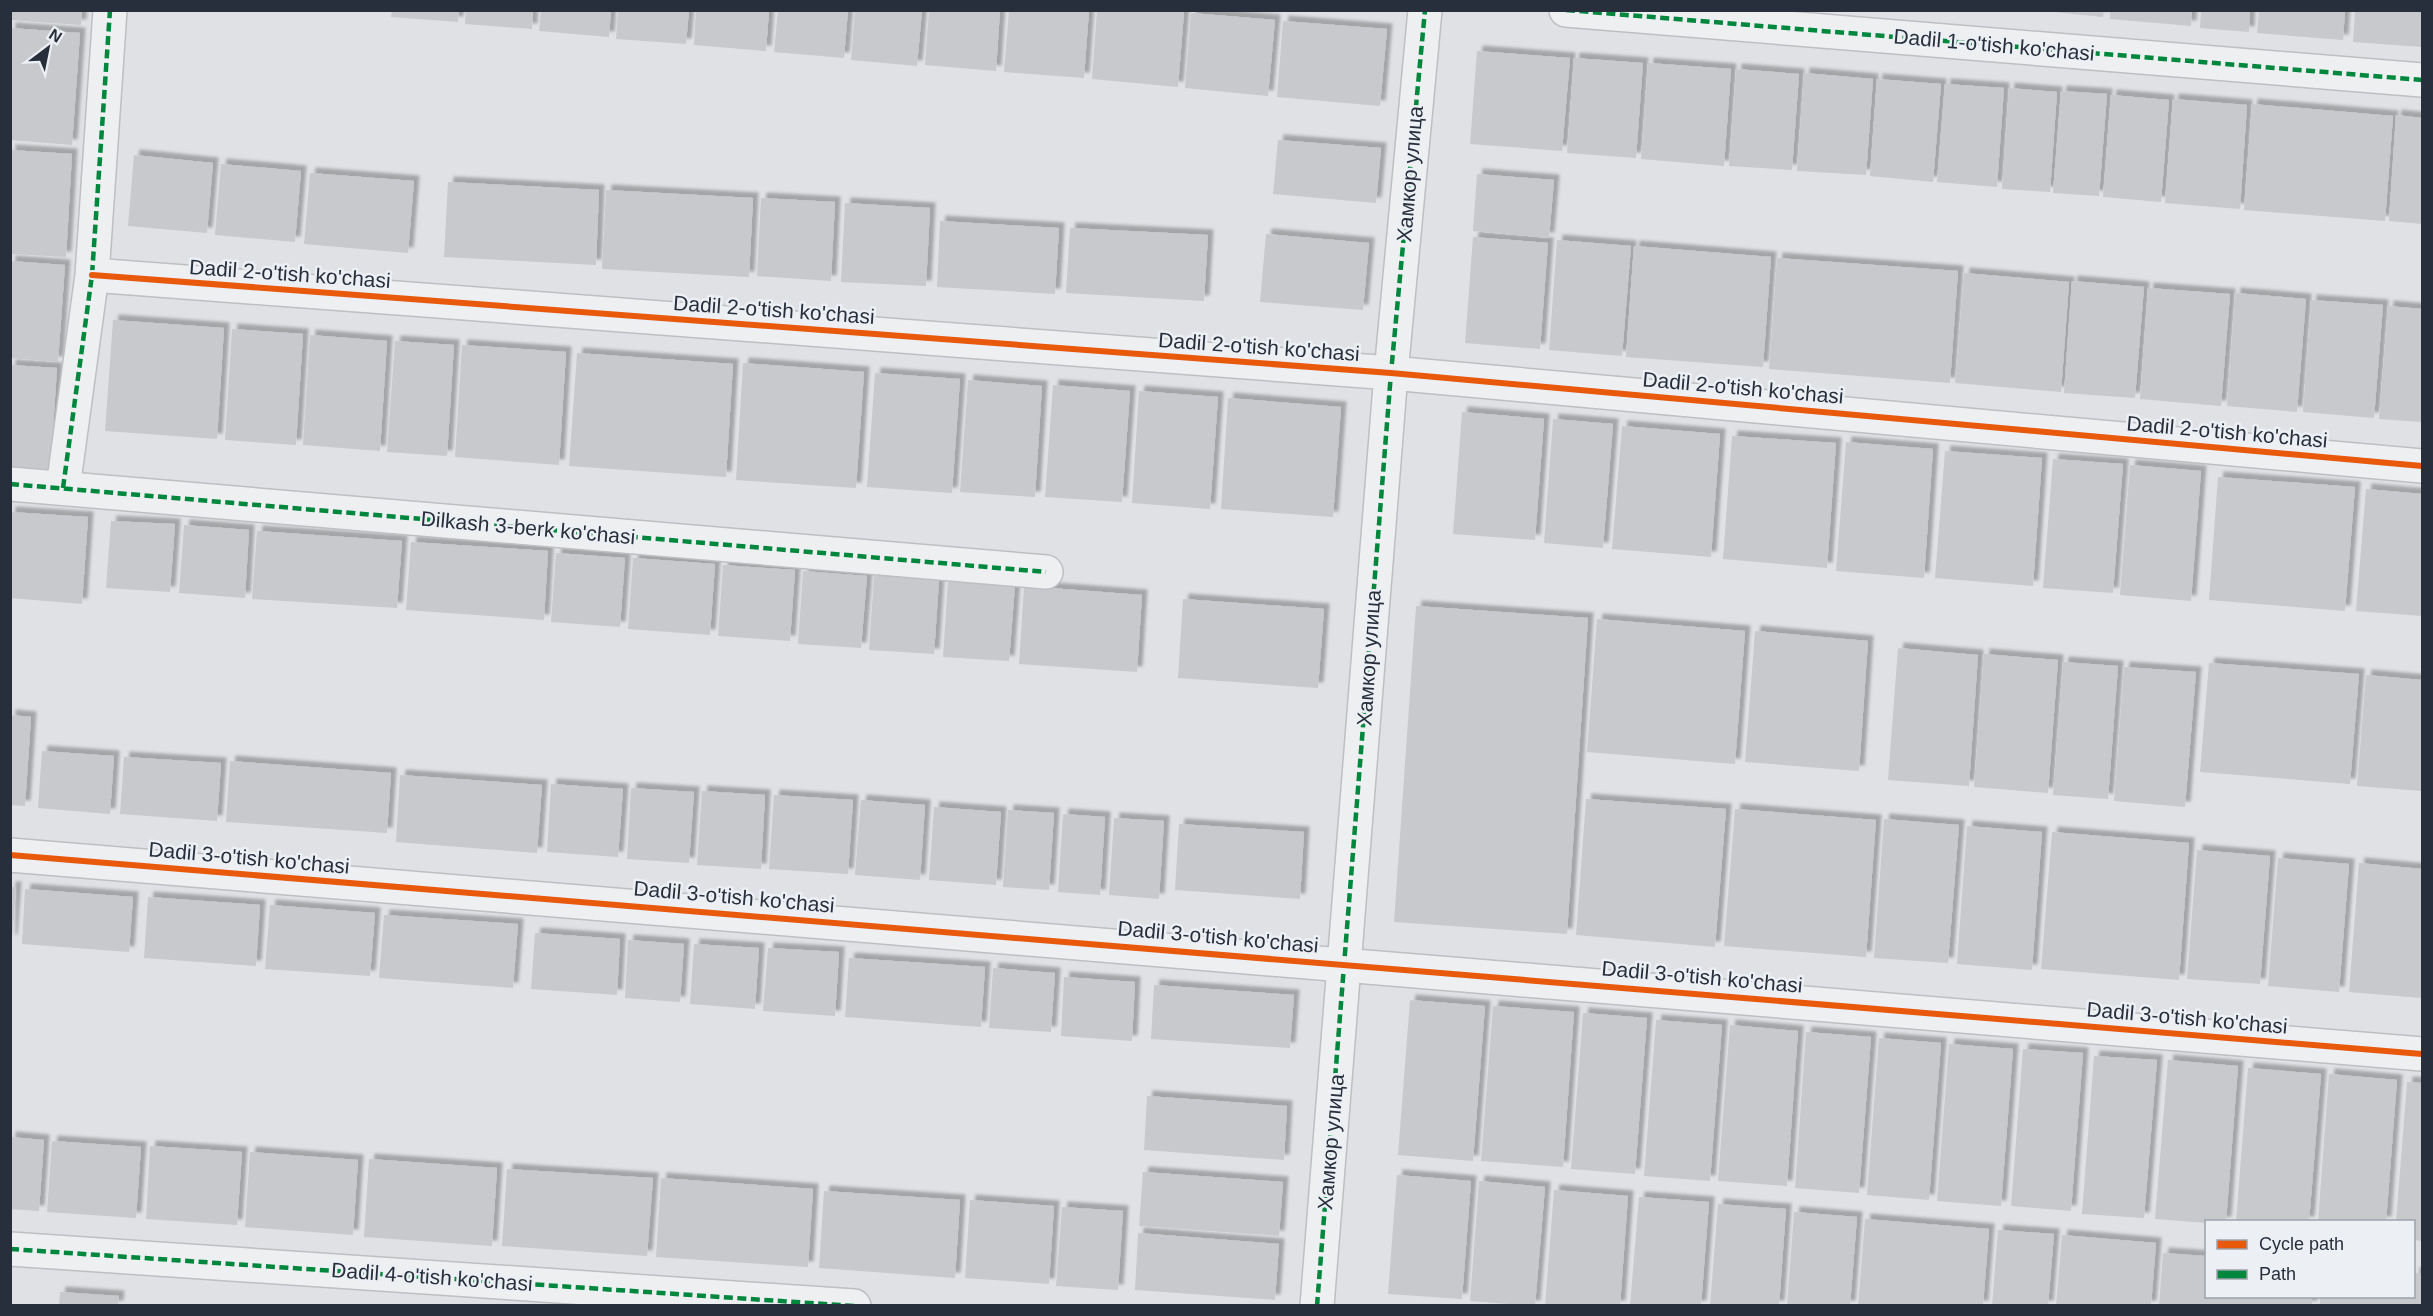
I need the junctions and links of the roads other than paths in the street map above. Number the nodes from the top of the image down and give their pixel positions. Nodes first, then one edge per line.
1 (110, 10) edge
2 (1425, 10) edge
3 (1566, 10) edge
4 (2422, 80) edge
5 (92, 275) junction
6 (1391, 373) junction
7 (2422, 466) edge
8 (10, 484) edge
9 (63, 488) junction
10 (1046, 572) dead end
11 (10, 855) edge
12 (1345, 964) junction
13 (2422, 1054) edge
14 (10, 1249) edge
15 (854, 1305) edge
16 (1317, 1305) edge

1 - 5 street
2 - 6 street, Хамкор улица
3 - 4 street, Dadil 1-o'tish ko'chasi
5 - 6 street, Dadil 2-o'tish ko'chasi
5 - 9 street
6 - 7 street, Dadil 2-o'tish ko'chasi
6 - 12 street, Хамкор улица
8 - 9 street, Dilkash 3-berk ko'chasi
9 - 10 street, Dilkash 3-berk ko'chasi
11 - 12 street, Dadil 3-o'tish ko'chasi
12 - 13 street, Dadil 3-o'tish ko'chasi
12 - 16 street, Хамкор улица
14 - 15 street, Dadil 4-o'tish ko'chasi

